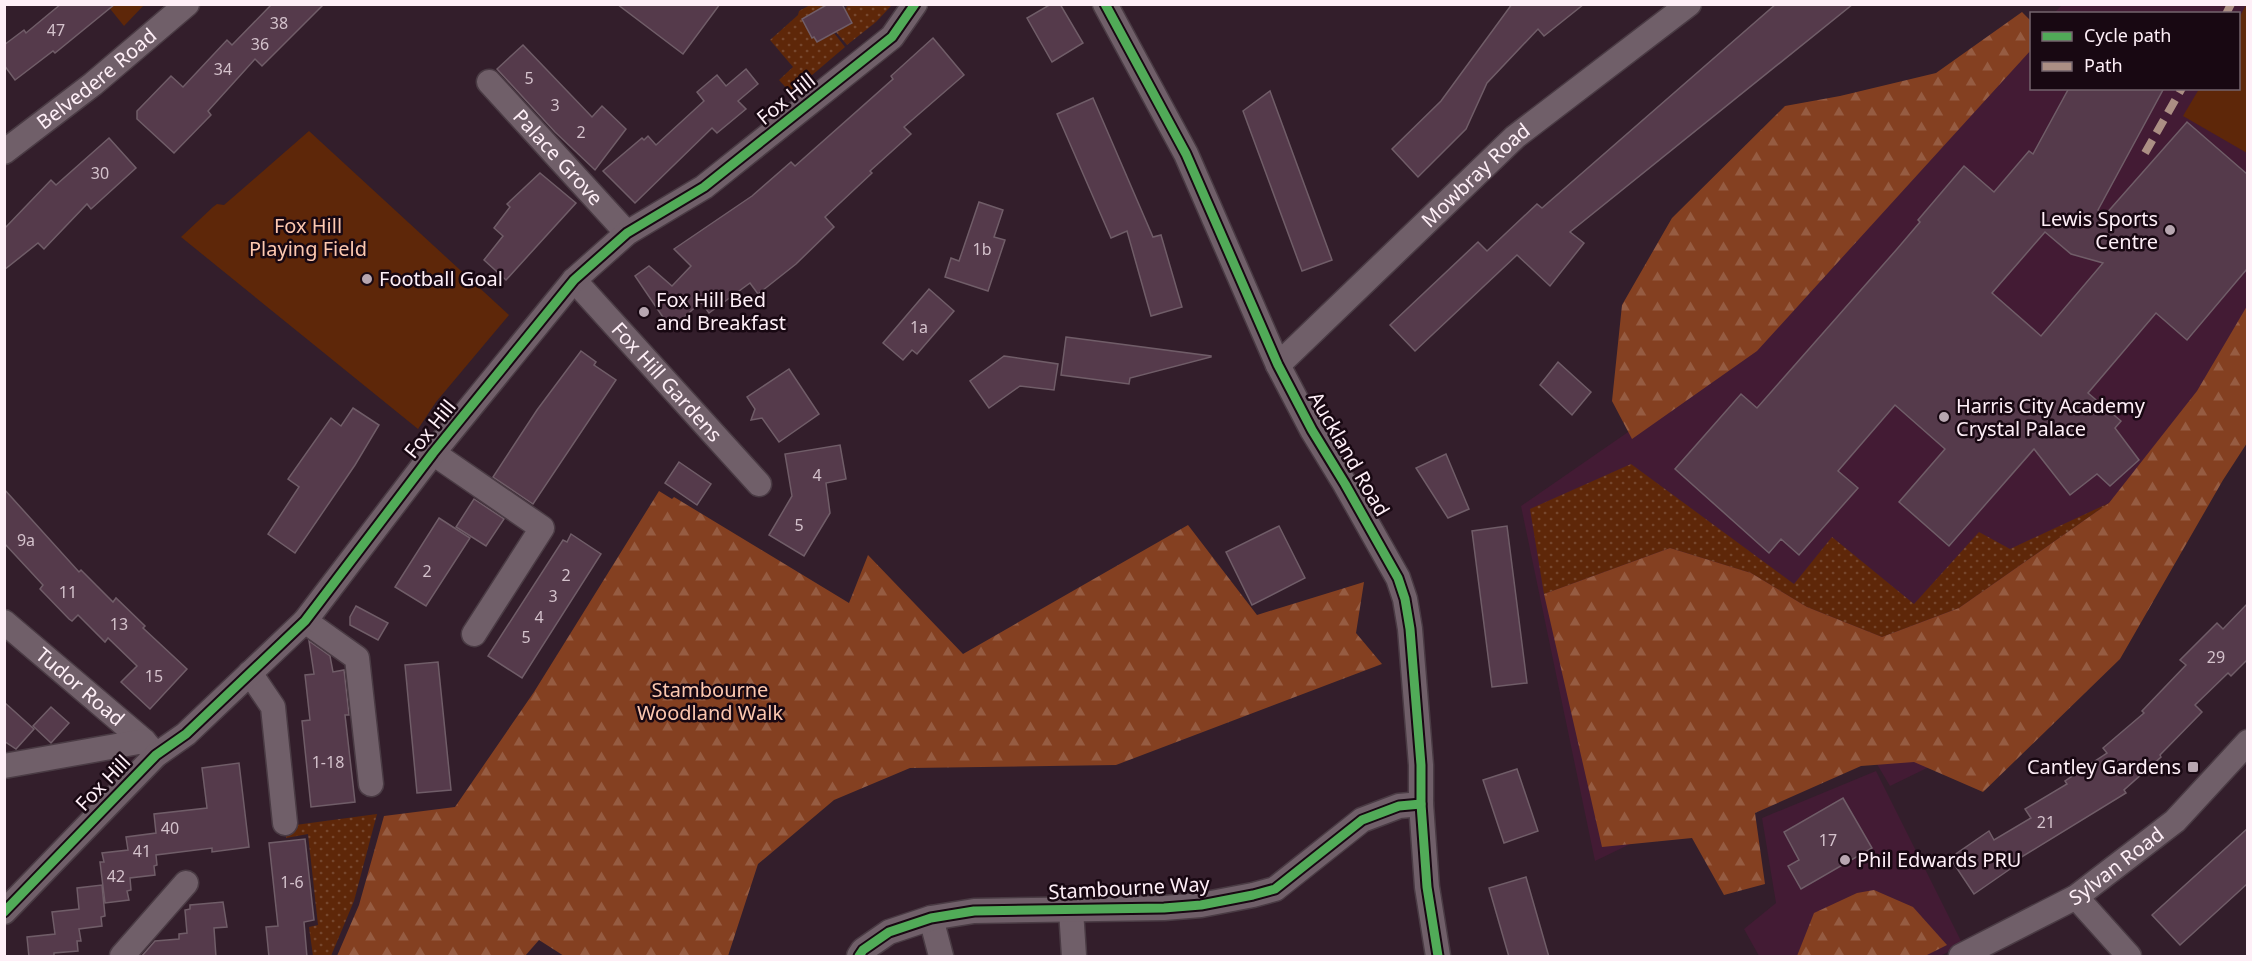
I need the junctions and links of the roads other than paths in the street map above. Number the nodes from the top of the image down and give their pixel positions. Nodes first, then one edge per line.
1 (187, 4) edge
2 (915, 4) edge
3 (1105, 4) edge
4 (1689, 4) edge
5 (489, 82) dead end
6 (4, 152) edge
7 (627, 233) junction
8 (574, 280) junction
9 (1278, 364) junction
10 (433, 453) junction
11 (759, 484) dead end
12 (305, 621) junction
13 (4, 622) edge
14 (474, 634) dead end
15 (250, 673) junction
16 (2247, 742) edge
17 (150, 748) junction
18 (4, 766) edge
19 (371, 784) dead end
20 (1421, 804) junction
21 (285, 823) dead end
22 (186, 883) dead end
23 (2076, 897) junction
24 (1071, 910) junction
25 (4, 912) edge
26 (931, 918) junction
27 (122, 957) edge
28 (859, 957) edge
29 (941, 957) edge
30 (1074, 957) edge
31 (1438, 957) edge
32 (1960, 957) edge
33 (2129, 957) edge

1 - 6 street, Belvedere Road
2 - 7 street, Fox Hill
3 - 9 street, Auckland Road
4 - 9 street, Mowbray Road
5 - 7 street, Palace Grove
7 - 8 street, Fox Hill
8 - 10 street, Fox Hill
8 - 11 street, Fox Hill Gardens
9 - 20 street, Auckland Road
10 - 12 street, Fox Hill
10 - 14 street
12 - 15 street, Fox Hill
12 - 19 street
13 - 17 street, Tudor Road
15 - 17 street, Fox Hill
15 - 21 street
16 - 23 street, Sylvan Road
17 - 18 street
17 - 25 street, Fox Hill
20 - 24 street, Stambourne Way
20 - 31 street, Auckland Road
22 - 27 street
23 - 32 street, Sylvan Road
23 - 33 street
24 - 26 street, Stambourne Way
24 - 30 street
26 - 28 street, Stambourne Way
26 - 29 street

